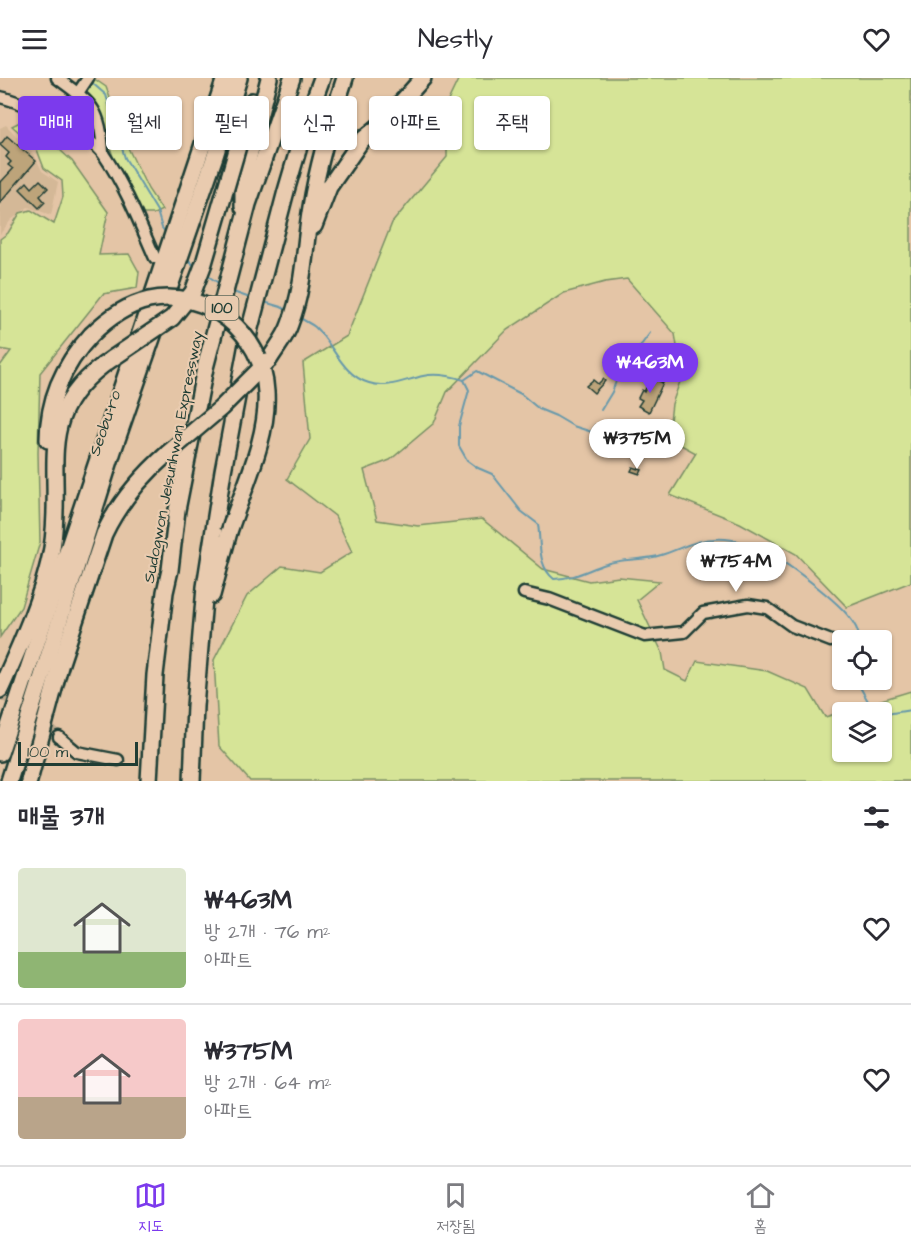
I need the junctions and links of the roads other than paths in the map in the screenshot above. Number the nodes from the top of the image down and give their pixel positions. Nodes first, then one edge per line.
1 (57, 78) edge
2 (88, 78) edge
3 (225, 78) edge
4 (239, 78) edge
5 (260, 78) edge
6 (269, 78) edge
7 (292, 78) edge
8 (322, 78) edge
9 (345, 78) edge
10 (423, 78) edge
11 (78, 93) junction
12 (0, 97) edge
13 (103, 153) junction
14 (208, 154) junction
15 (313, 220) junction
16 (243, 227) junction
17 (155, 258) dead end
18 (152, 318) junction
19 (54, 506) junction
20 (524, 593) dead end
21 (201, 633) junction
22 (831, 641) dead end
23 (0, 690) edge
24 (59, 737) tunnel mouth
25 (0, 753) edge
26 (118, 760) dead end
27 (9, 781) edge
28 (30, 781) edge
29 (149, 781) edge
30 (192, 781) edge

1 - 11 street
2 - 11 street
3 - 14 highway, Seobu-ro
4 - 14 highway, Seobu-ro
5 - 19 highway, bridge
6 - 16 highway
7 - 16 highway, Sudogwon Je1sunhwan Expressway / 100
8 - 21 highway, 100, bridge
9 - 15 highway
10 - 15 highway
11 - 13 street
12 - 13 street
13 - 17 street
14 - 18 highway, Seobu-ro
15 - 28 highway, bridge
16 - 29 highway, Sudogwon Je1sunhwan Expressway / 100, bridge
18 - 25 highway, Seobu-ro
18 - 27 highway, Seobu-ro
19 - 21 highway, bridge
19 - 23 highway
20 - 22 street
21 - 30 highway, 100
24 - 26 street

